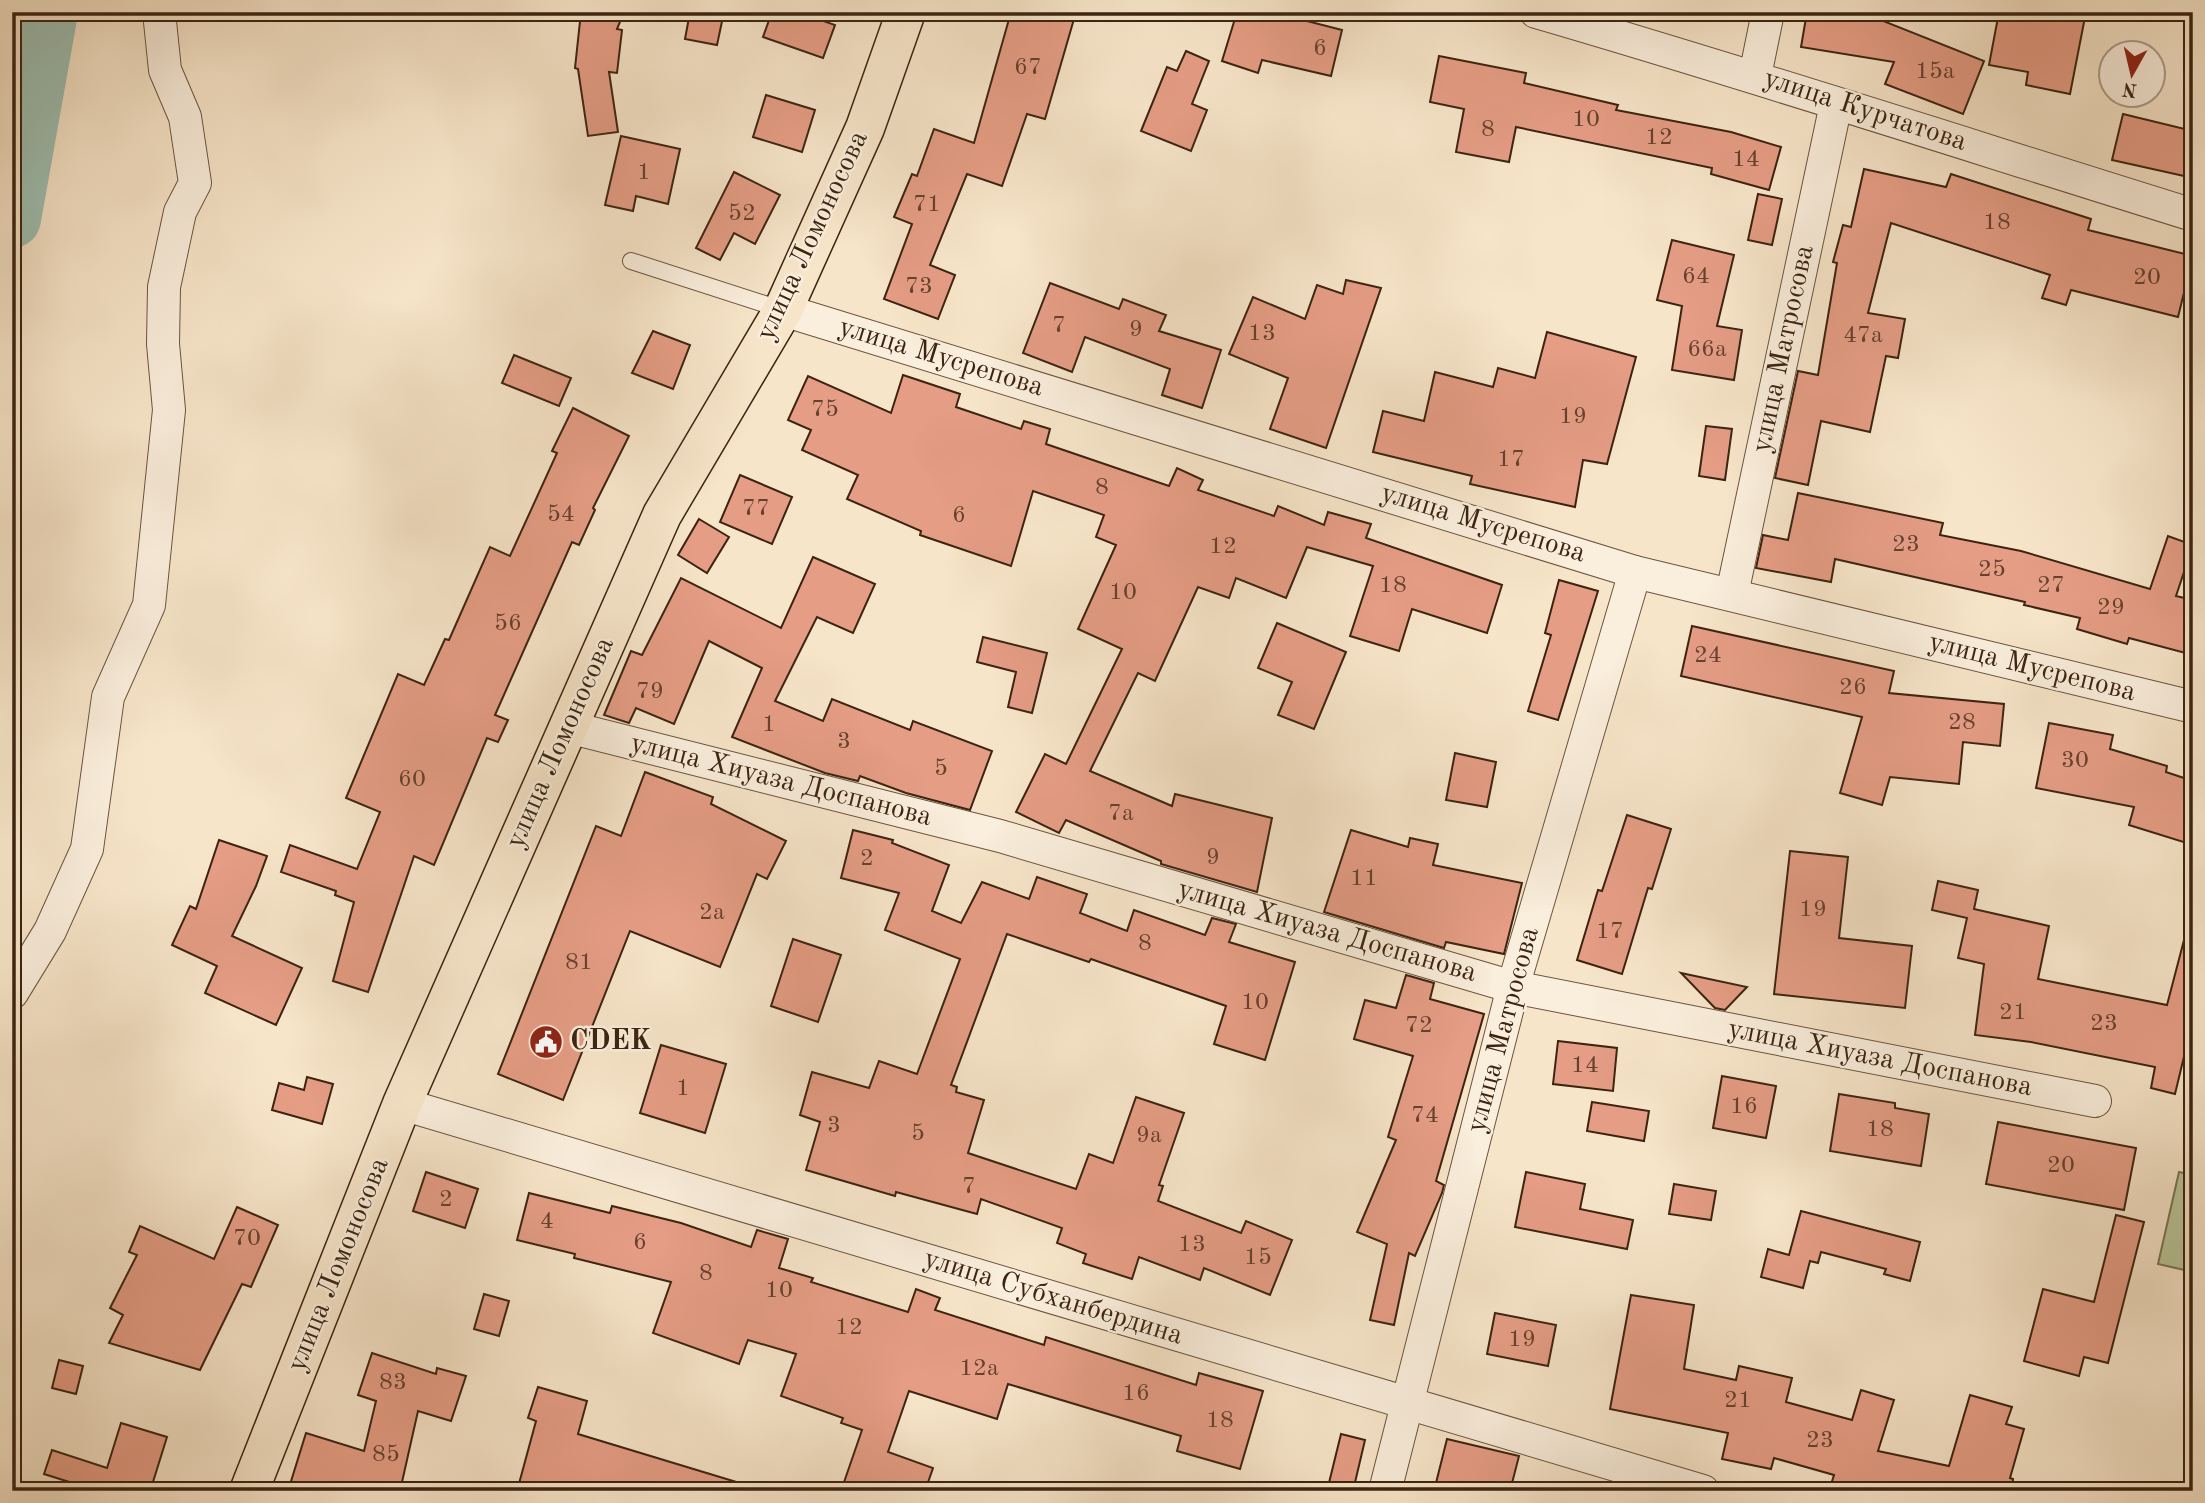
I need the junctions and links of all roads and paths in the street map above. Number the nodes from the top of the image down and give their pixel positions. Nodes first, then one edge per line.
1 (159, 12) edge
2 (906, 12) edge
3 (1536, 12) edge
4 (1768, 12) edge
5 (1755, 75) junction
6 (1836, 104) junction
7 (2193, 215) edge
8 (631, 261) dead end
9 (783, 310) junction
10 (1635, 572) junction
11 (1732, 594) junction
12 (2193, 707) edge
13 (568, 727) junction
14 (1513, 987) junction
15 (12, 993) edge
16 (2095, 1101) dead end
17 (402, 1104) junction
18 (1409, 1404) junction
19 (249, 1491) edge
20 (1385, 1491) edge
21 (1703, 1491) edge

1 - 15 street
2 - 9 main road, улица Ломоносова
3 - 5 street, улица Курчатова
4 - 5 street
5 - 6 street, улица Курчатова
6 - 7 street, улица Курчатова
6 - 11 street, улица Матросова
8 - 9 lane
9 - 10 street, улица Мусрепова
9 - 13 main road, улица Ломоносова
10 - 11 street, улица Мусрепова
10 - 14 street, улица Матросова
11 - 12 street, улица Мусрепова
13 - 14 street, улица Хиуаза Доспанова
13 - 17 main road, улица Ломоносова
14 - 16 street, улица Хиуаза Доспанова
14 - 18 street, улица Матросова
17 - 18 street, улица Субханбердина
17 - 19 main road, улица Ломоносова
18 - 20 street, улица Матросова
18 - 21 street, улица Субханбердина

